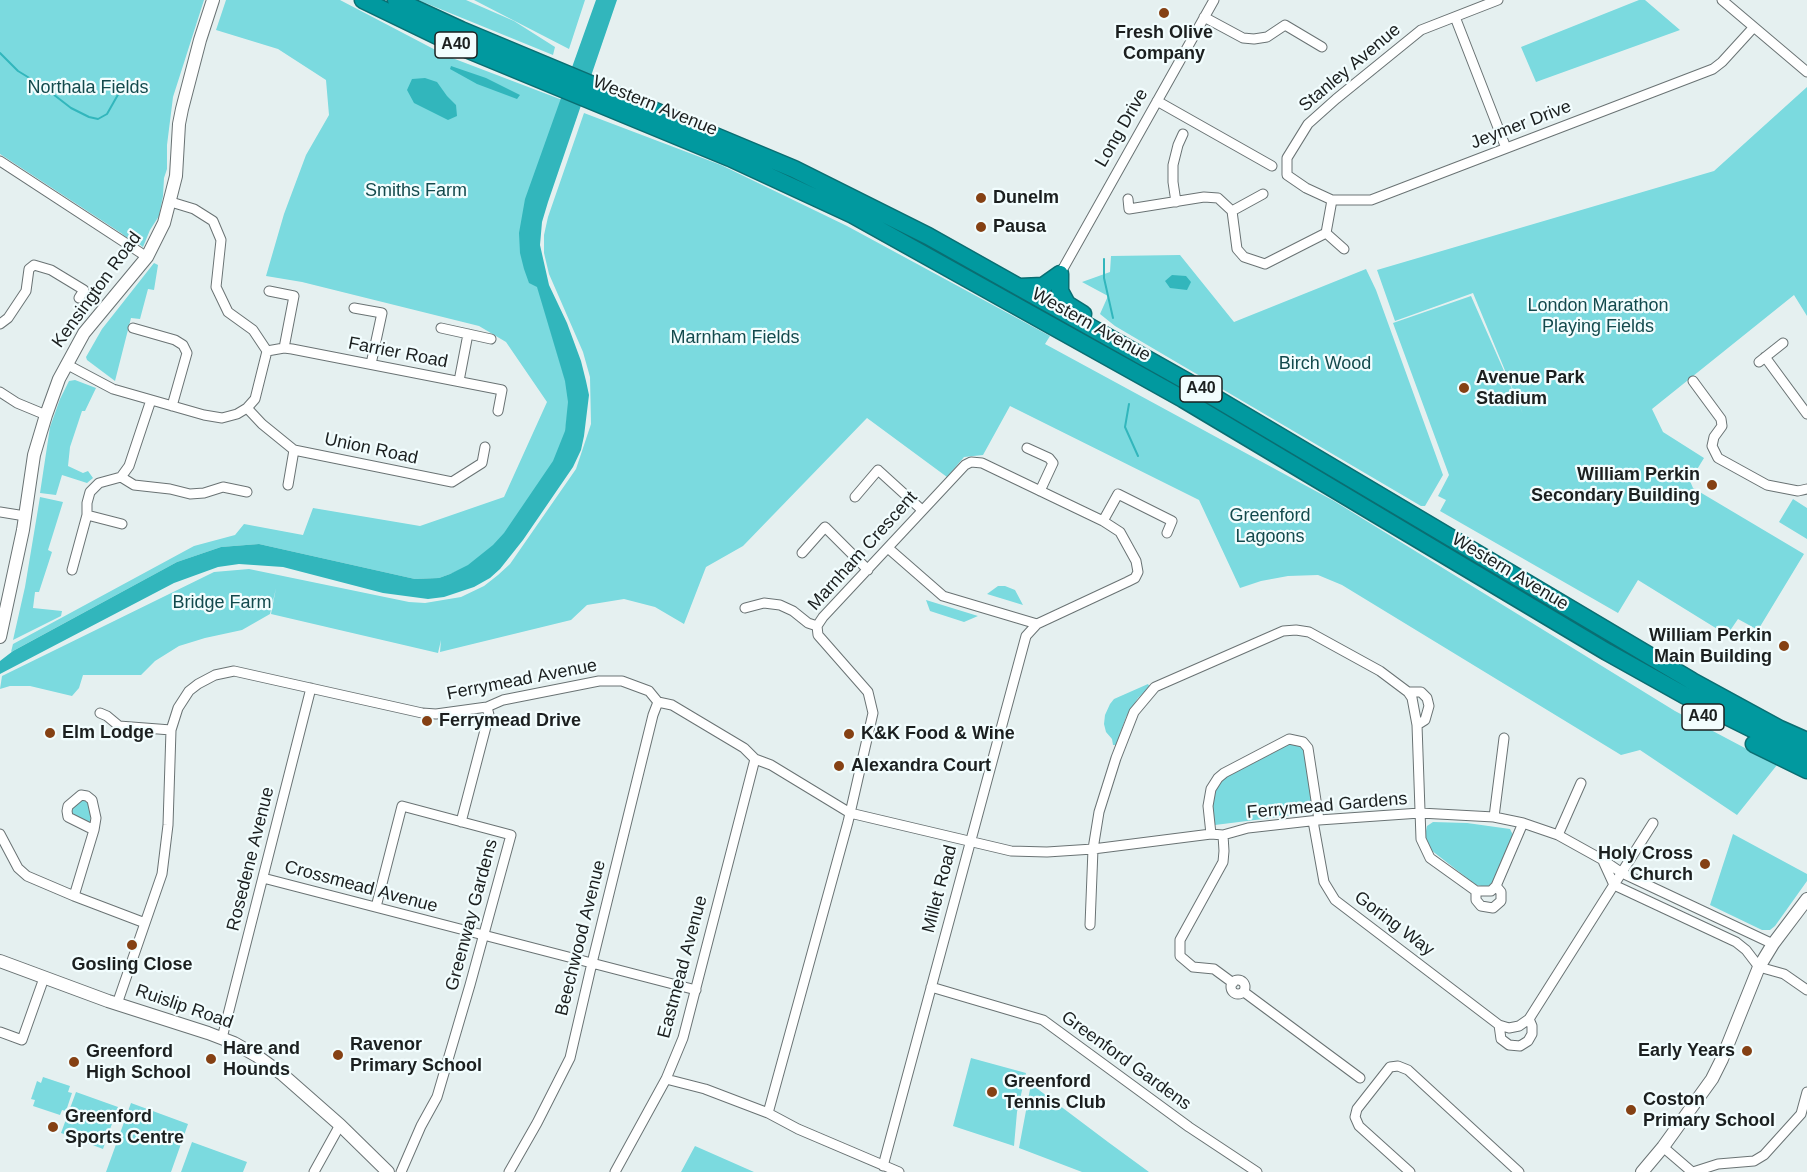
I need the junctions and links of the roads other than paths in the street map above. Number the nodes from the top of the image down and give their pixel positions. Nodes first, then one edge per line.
1 (213, 0) edge
2 (363, 0) edge
3 (396, 0) edge
4 (1214, 0) edge
5 (1498, 0) edge
6 (1722, 0) edge
7 (1204, 17) junction
8 (1455, 17) junction
9 (1753, 28) junction
10 (1322, 47) dead end
11 (1807, 72) edge
12 (554, 77) junction
13 (600, 96) junction
14 (1157, 101) junction
15 (1183, 134) dead end
16 (1506, 148) junction
17 (0, 161) edge
18 (1272, 166) dead end
19 (1287, 175) joint
20 (1263, 194) dead end
21 (1128, 199) dead end
22 (1332, 200) junction
23 (171, 202) junction
24 (1176, 202) junction
25 (1232, 211) junction
26 (1326, 233) junction
27 (1344, 249) dead end
28 (147, 257) junction
29 (1060, 274) junction
30 (1019, 287) junction
31 (269, 291) dead end
32 (79, 298) dead end
33 (354, 308) dead end
34 (0, 324) edge
35 (133, 328) dead end
36 (441, 328) dead end
37 (468, 334) junction
38 (490, 339) dead end
39 (1783, 343) dead end
40 (284, 348) junction
41 (267, 351) junction
42 (66, 364) junction
43 (371, 364) junction
44 (459, 381) junction
45 (1693, 381) dead end
46 (1195, 386) junction
47 (0, 392) edge
48 (151, 400) junction
49 (172, 406) junction
50 (247, 408) junction
51 (498, 411) dead end
52 (1807, 414) edge
53 (46, 415) junction
54 (485, 447) dead end
55 (1028, 448) dead end
56 (294, 450) junction
57 (121, 477) junction
58 (288, 485) dead end
59 (1807, 489) edge
60 (1040, 491) junction
61 (247, 492) dead end
62 (855, 496) dead end
63 (922, 510) junction
64 (0, 512) edge
65 (87, 514) junction
66 (25, 516) junction
67 (1103, 521) junction
68 (122, 524) dead end
69 (1167, 533) dead end
70 (888, 548) junction
71 (801, 553) dead end
72 (72, 570) dead end
73 (868, 570) junction
74 (745, 609) dead end
75 (1037, 624) junction
76 (817, 626) junction
77 (0, 637) edge
78 (1619, 639) junction
79 (1606, 652) junction
80 (311, 688) junction
81 (1408, 692) junction
82 (658, 702) junction
83 (487, 707) junction
84 (100, 713) dead end
85 (1417, 725) junction
86 (1807, 729) edge
87 (171, 730) junction
88 (1776, 734) junction
89 (1504, 738) dead end
90 (1807, 741) edge
91 (1807, 756) edge
92 (755, 759) junction
93 (1807, 770) edge
94 (1581, 783) dead end
95 (850, 813) junction
96 (1420, 813) junction
97 (1494, 817) junction
98 (1316, 821) junction
99 (461, 822) junction
100 (1523, 823) junction
101 (1653, 823) dead end
102 (94, 830) dead end
103 (0, 834) edge
104 (1210, 834) junction
105 (1223, 835) junction
106 (1558, 835) junction
107 (969, 842) junction
108 (1093, 849) junction
109 (1047, 852) joint
110 (1603, 860) junction
111 (1622, 873) junction
112 (263, 878) junction
113 (1614, 885) junction
114 (1496, 886) junction
115 (1476, 891) junction
116 (74, 897) junction
117 (1807, 899) edge
118 (376, 907) junction
119 (145, 923) junction
120 (1090, 925) dead end
121 (484, 934) junction
122 (1773, 944) junction
123 (0, 962) edge
124 (591, 963) junction
125 (1759, 967) junction
126 (44, 978) junction
127 (931, 987) junction
128 (696, 990) junction
129 (1807, 990) edge
130 (117, 1004) junction
131 (1529, 1019) junction
132 (1499, 1025) junction
133 (0, 1032) edge
134 (222, 1038) junction
135 (1360, 1078) dead end
136 (666, 1079) junction
137 (1807, 1092) edge
138 (768, 1113) junction
139 (340, 1125) junction
140 (1663, 1147) junction
141 (883, 1166) junction
142 (314, 1172) edge
143 (388, 1172) edge
144 (401, 1172) edge
145 (509, 1172) edge
146 (615, 1172) edge
147 (899, 1172) edge
148 (1257, 1172) edge
149 (1410, 1172) edge
150 (1519, 1172) edge
151 (1642, 1172) edge
152 (1692, 1172) edge

1 - 23 street, Kensington Road
2 - 12 highway, Western Avenue / A40
3 - 12 highway, Western Avenue / A40
4 - 7 street, Long Drive
5 - 8 street, Stanley Avenue
6 - 9 street
7 - 10 street
7 - 14 street, Long Drive
8 - 16 street
8 - 19 street, Stanley Avenue
9 - 11 street
9 - 16 street, Jeymer Drive
12 - 13 highway, Western Avenue / A40
13 - 30 highway, Western Avenue / A40
13 - 79 highway, Western Avenue / A40
14 - 18 street
14 - 29 street, Long Drive
15 - 24 street
16 - 22 street, Jeymer Drive
17 - 28 street
19 - 22 street, Jeymer Drive
20 - 25 street
21 - 24 street
22 - 26 street
23 - 28 street, Kensington Road
23 - 41 street
24 - 25 street
25 - 26 street
26 - 27 street
28 - 42 street, Kensington Road
29 - 30 highway
29 - 46 highway
30 - 46 highway, Western Avenue / A40
31 - 40 street
32 - 34 street
33 - 43 street
35 - 49 street
36 - 37 street
37 - 38 street
37 - 44 street
39 - 52 street
40 - 41 street, Farrier Road
40 - 43 street, Farrier Road
41 - 50 street
42 - 48 street
42 - 53 street, Kensington Road
43 - 44 street, Farrier Road
44 - 51 street, Farrier Road
45 - 59 street
46 - 78 highway, Western Avenue / A40
47 - 53 street
48 - 49 street
48 - 57 street
49 - 50 street
50 - 56 street, Union Road
53 - 66 street, Kensington Road
54 - 56 street, Union Road
55 - 60 street
56 - 58 street
57 - 61 street
57 - 65 street
60 - 63 street, Marnham Crescent
60 - 67 street, Marnham Crescent
62 - 63 street
63 - 70 street, Marnham Crescent
64 - 66 street
65 - 68 street
65 - 72 street
66 - 77 street, Kensington Road
67 - 69 street
67 - 75 street, Marnham Crescent
70 - 73 street, Marnham Crescent
70 - 75 street
71 - 73 street
73 - 76 street, Marnham Crescent
74 - 76 street
75 - 107 street, Millet Road
76 - 95 street, Marnham Crescent
78 - 86 highway, A40
78 - 88 highway, Western Avenue / A40
79 - 88 highway, Western Avenue / A40
79 - 93 highway, A40
80 - 83 street, Ferrymead Avenue
80 - 87 street, Ferrymead Avenue
80 - 112 street, Rosedene Avenue
81 - 85 street
81 - 85 street
81 - 108 street
82 - 83 street, Ferrymead Avenue
82 - 92 street, Ferrymead Avenue
82 - 124 street, Beechwood Avenue
83 - 99 street
84 - 87 street
85 - 96 street
87 - 119 street, Ferrymead Avenue
88 - 90 highway, A40
88 - 91 highway, A40
89 - 97 street
92 - 95 street, Ferrymead Avenue
92 - 128 street, Eastmead Avenue
94 - 106 street
95 - 107 street, Ferrymead Avenue
95 - 138 street, Marnham Crescent
96 - 97 street, Ferrymead Gardens
96 - 98 street, Ferrymead Gardens
96 - 115 street
97 - 100 street, Ferrymead Gardens
98 - 104 street, Goring Way
98 - 105 street, Ferrymead Gardens
98 - 132 street, Goring Way
99 - 118 street, Greenway Gardens
99 - 121 street, Greenway Gardens
100 - 106 street, Ferrymead Gardens
100 - 114 street
101 - 111 street, Goring Way
102 - 116 street
103 - 116 street
104 - 105 street, Ferrymead Gardens
104 - 108 street, Ferrymead Gardens
105 - 135 street
106 - 110 street, Ferrymead Gardens
107 - 109 street, Ferrymead Avenue
107 - 127 street, Millet Road
108 - 109 street, Ferrymead Gardens
108 - 120 street
110 - 111 street, Ferrymead Gardens
110 - 113 street
111 - 113 street, Goring Way
111 - 122 street, Ferrymead Gardens
112 - 118 street, Crossmead Avenue
112 - 134 street, Rosedene Avenue
113 - 125 street
113 - 131 street, Goring Way
114 - 115 street
114 - 115 street
116 - 119 street
117 - 122 street
118 - 121 street, Crossmead Avenue
119 - 130 street, Ferrymead Avenue
121 - 124 street, Crossmead Avenue
121 - 144 street, Greenway Gardens
122 - 125 street
123 - 126 street, Ruislip Road
124 - 128 street, Crossmead Avenue
124 - 145 street, Beechwood Avenue
125 - 129 street
125 - 140 street
126 - 130 street, Ruislip Road
126 - 133 street
127 - 141 street, Millet Road
127 - 148 street, Greenford Gardens
128 - 136 street, Eastmead Avenue
130 - 134 street, Ruislip Road
131 - 132 street
131 - 132 street, Goring Way
134 - 139 street, Ruislip Road
136 - 138 street
136 - 146 street, Eastmead Avenue
137 - 152 street
138 - 141 street
139 - 142 street
139 - 143 street, Ruislip Road
140 - 151 street
140 - 152 street
141 - 147 street
149 - 150 street

